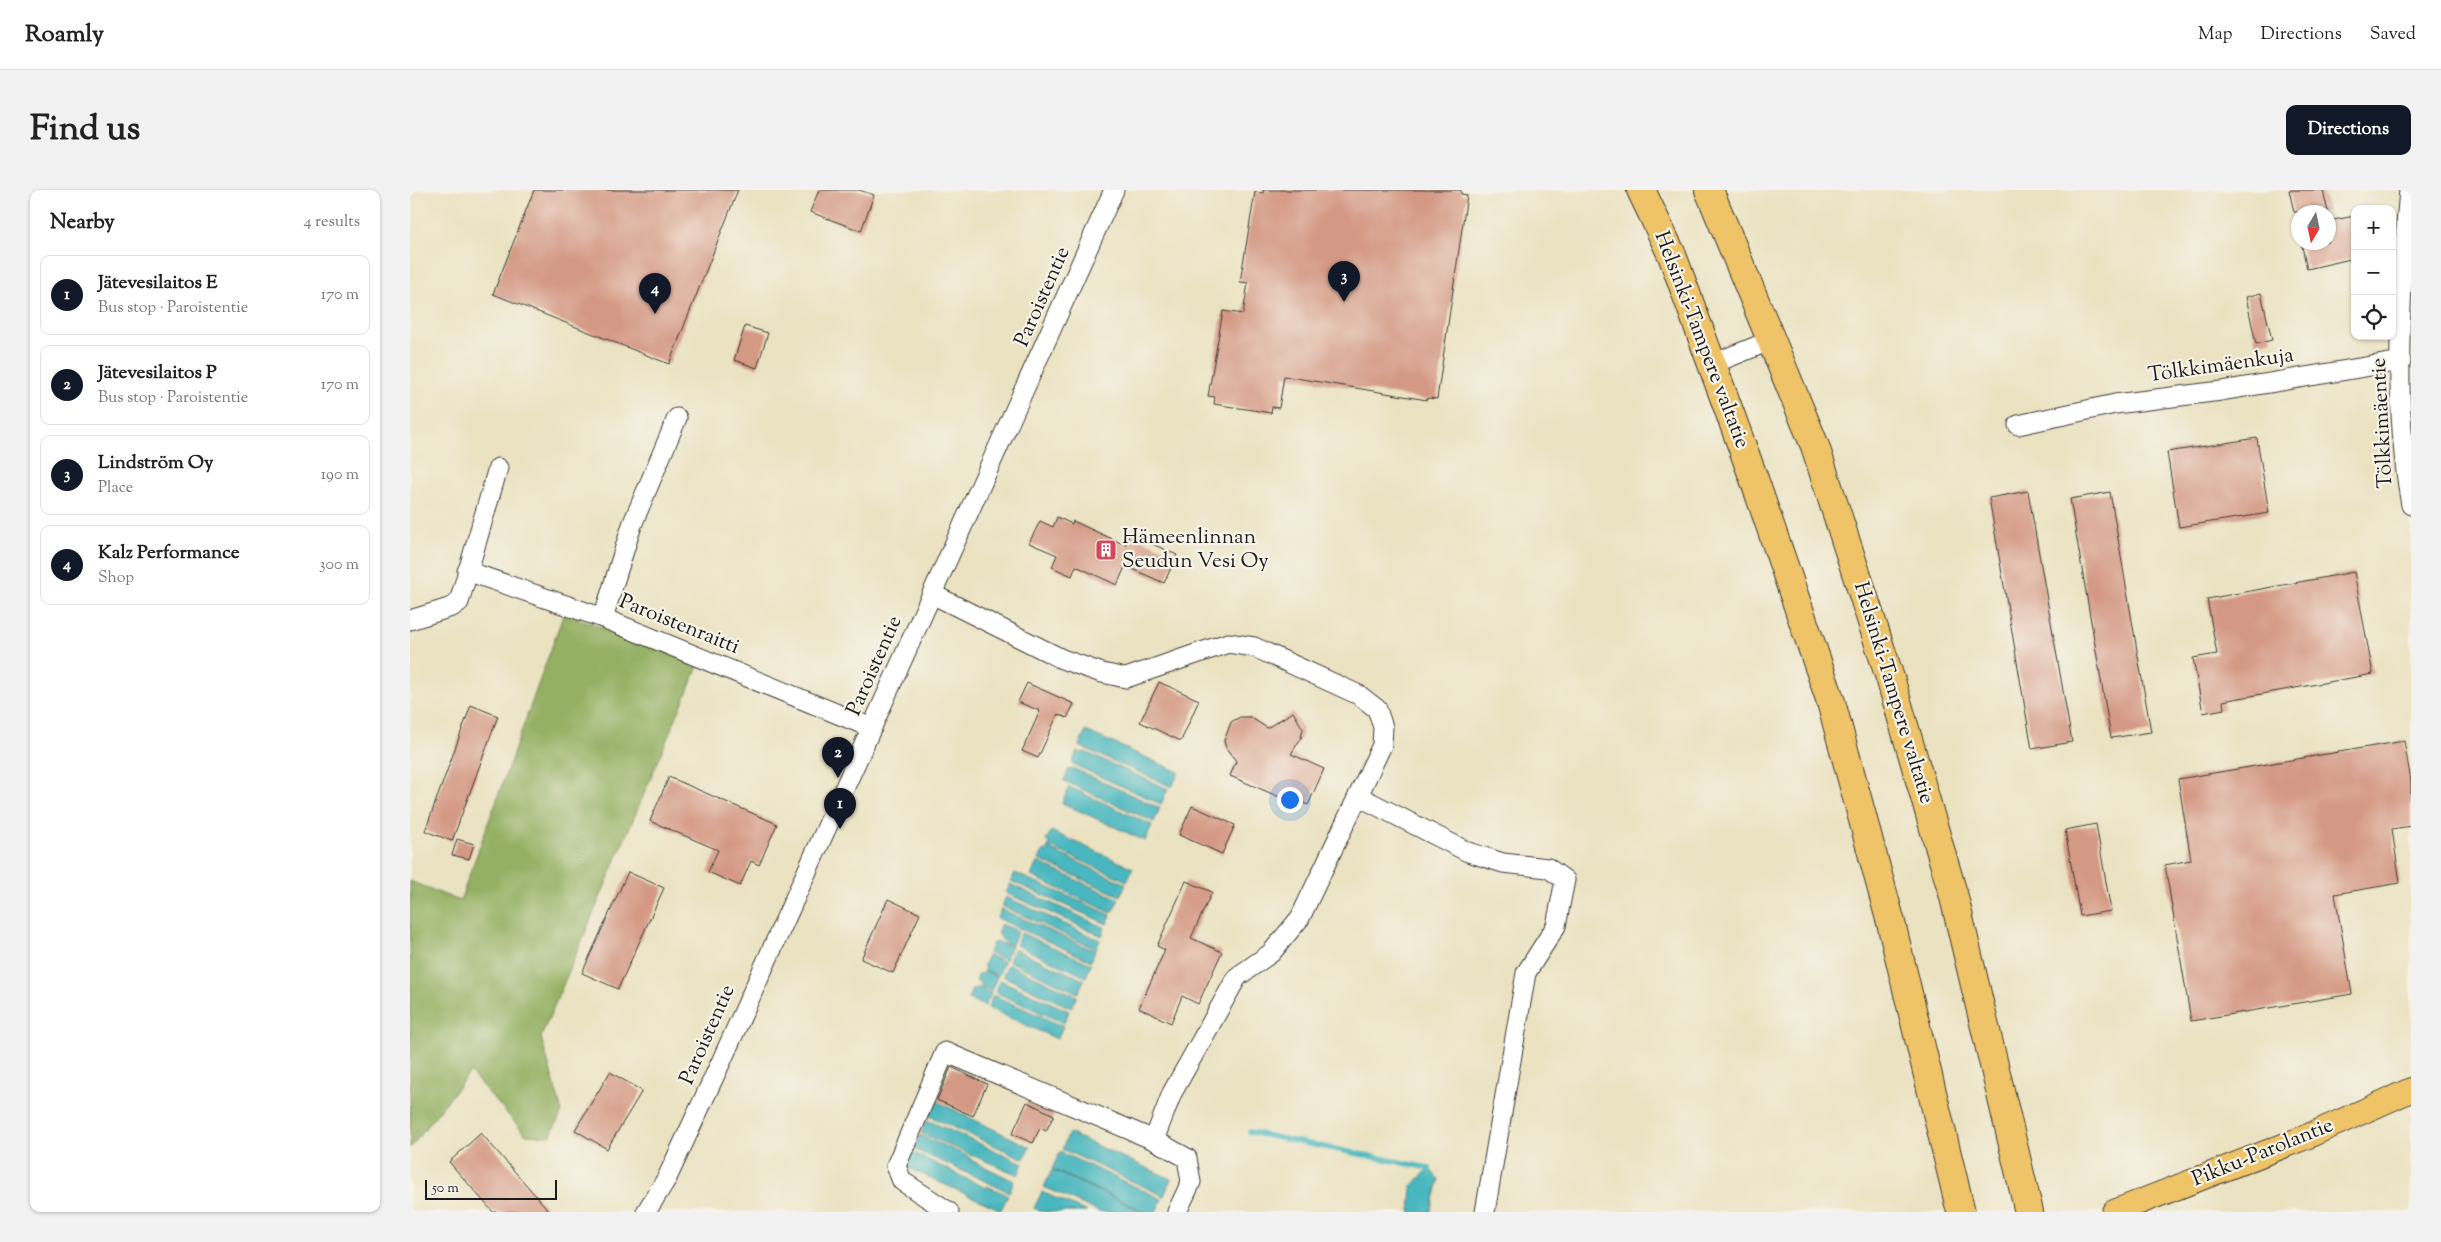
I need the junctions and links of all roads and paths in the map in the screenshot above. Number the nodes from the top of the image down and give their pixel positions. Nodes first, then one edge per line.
1 (1114, 190) edge
2 (1641, 190) edge
3 (1709, 190) edge
4 (2409, 190) edge
5 (1772, 340) junction
6 (2401, 361) junction
7 (1712, 364) junction
8 (677, 418) dead end
9 (2018, 425) dead end
10 (498, 468) dead end
11 (2411, 505) edge
12 (467, 570) junction
13 (932, 594) junction
14 (603, 618) junction
15 (410, 620) edge
16 (872, 728) junction
17 (1358, 796) junction
18 (2411, 1090) edge
19 (1154, 1140) junction
20 (646, 1212) edge
21 (948, 1212) edge
22 (1177, 1212) edge
23 (1485, 1212) edge
24 (1961, 1212) edge
25 (2029, 1212) edge
26 (2114, 1212) edge

1 - 13 street, Paroistentie
2 - 7 highway, Helsinki-Tampere valtatie
3 - 5 highway, Helsinki-Tampere valtatie
4 - 6 street, Tölkkimäentie
5 - 7 street
5 - 25 highway, Helsinki-Tampere valtatie
6 - 9 street, Tölkkimäenkuja
6 - 11 street, Tölkkimäentie
7 - 24 highway, Helsinki-Tampere valtatie
8 - 14 street
10 - 12 street
12 - 14 street, Paroistenraitti
12 - 15 street
13 - 16 street, Paroistentie
13 - 17 street
14 - 16 street, Paroistenraitti
16 - 20 street, Paroistentie
17 - 19 street
17 - 23 street
18 - 26 main road, Pikku-Parolantie
19 - 21 street
19 - 22 street

